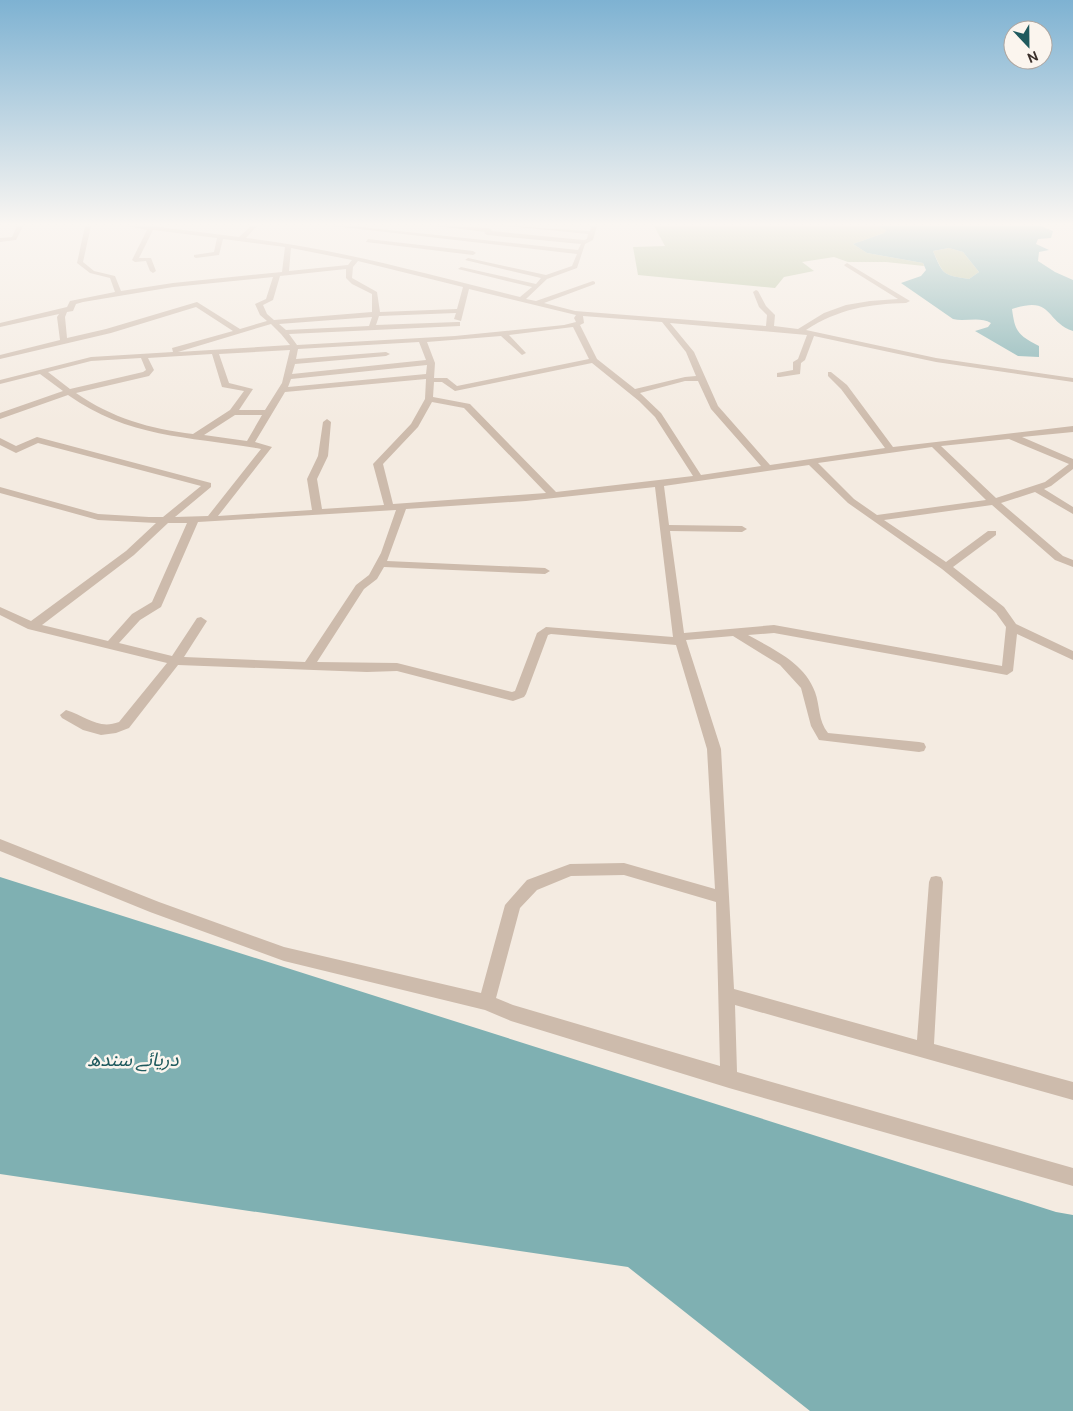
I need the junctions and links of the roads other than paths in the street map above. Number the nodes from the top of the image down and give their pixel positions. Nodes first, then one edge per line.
1 (117, 292) edge
2 (137, 292) edge
3 (272, 292) edge
4 (373, 292) edge
5 (465, 292) edge
6 (494, 292) edge
7 (531, 292) edge
8 (571, 292) edge
9 (756, 292) dead end
10 (891, 292) edge
11 (118, 295) junction
12 (522, 299) junction
13 (538, 303) junction
14 (64, 311) junction
15 (460, 311) junction
16 (581, 313) junction
17 (376, 314) junction
18 (665, 320) junction
19 (271, 322) junction
20 (457, 324) junction
21 (0, 325) edge
22 (576, 325) junction
23 (372, 328) junction
24 (770, 328) junction
25 (239, 331) junction
26 (800, 331) junction
27 (284, 332) junction
28 (503, 333) junction
29 (811, 333) junction
30 (455, 338) junction
31 (422, 340) junction
32 (64, 342) junction
33 (354, 344) junction
34 (295, 347) junction
35 (215, 353) junction
36 (522, 353) dead end
37 (386, 354) dead end
38 (355, 356) junction
39 (148, 357) junction
40 (594, 360) junction
41 (293, 362) junction
42 (430, 362) junction
43 (8, 365) edge
44 (42, 372) junction
45 (831, 374) dead end
46 (780, 375) dead end
47 (288, 377) junction
48 (430, 378) junction
49 (702, 378) junction
50 (1073, 380) edge
51 (0, 382) edge
52 (282, 389) junction
53 (69, 392) junction
54 (634, 392) junction
55 (429, 399) junction
56 (233, 412) junction
57 (267, 413) junction
58 (0, 416) edge
59 (327, 422) dead end
60 (1073, 429) edge
61 (1010, 436) junction
62 (195, 437) junction
63 (0, 441) edge
64 (250, 443) junction
65 (934, 444) junction
66 (891, 450) junction
67 (812, 462) junction
68 (1073, 464) edge
69 (768, 468) junction
70 (700, 478) junction
71 (659, 483) junction
72 (1036, 488) junction
73 (0, 490) edge
74 (553, 495) junction
75 (994, 502) junction
76 (402, 506) junction
77 (388, 507) junction
78 (1073, 511) edge
79 (316, 512) junction
80 (874, 518) junction
81 (166, 519) junction
82 (194, 519) junction
83 (211, 519) junction
84 (665, 528) junction
85 (742, 528) dead end
86 (992, 533) dead end
87 (380, 564) junction
88 (1073, 564) edge
89 (946, 567) junction
90 (545, 571) dead end
91 (0, 612) edge
92 (201, 621) dead end
93 (32, 626) junction
94 (1012, 628) junction
95 (734, 632) junction
96 (680, 639) junction
97 (110, 646) junction
98 (1073, 656) edge
99 (175, 661) junction
100 (308, 666) junction
101 (66, 715) dead end
102 (919, 747) dead end
103 (0, 845) edge
104 (936, 882) dead end
105 (723, 898) junction
106 (726, 995) junction
107 (488, 1002) junction
108 (925, 1050) junction
109 (728, 1079) junction
110 (1073, 1091) edge
111 (1073, 1176) edge

1 - 11 street
2 - 11 street
3 - 19 street
4 - 17 street
5 - 15 street
6 - 12 street
7 - 12 street
8 - 13 street
9 - 24 street
10 - 26 street
11 - 14 street
12 - 13 street
13 - 16 street
14 - 21 street
14 - 32 street
15 - 17 street
15 - 20 street
16 - 18 street
16 - 22 street
17 - 19 street
17 - 23 street
18 - 24 street
18 - 49 street
19 - 25 street
19 - 27 street
20 - 23 street
20 - 30 street
22 - 28 street
22 - 40 street
23 - 27 street
24 - 26 street
25 - 32 street
25 - 39 street
26 - 29 street
27 - 34 street
28 - 30 street
28 - 36 street
29 - 46 street
29 - 50 street
30 - 31 street
31 - 33 street
31 - 42 street
32 - 43 street
33 - 34 street
33 - 38 street
34 - 35 street
34 - 41 street
35 - 39 street
35 - 56 street
37 - 38 street
38 - 41 street
39 - 44 street
39 - 53 street
40 - 48 street
40 - 54 street
41 - 47 street
42 - 47 street
42 - 48 street
43 - 44 street
43 - 51 street
44 - 53 street
45 - 66 street
47 - 52 street
48 - 52 street
48 - 55 street
49 - 54 street
49 - 69 street
52 - 57 street
53 - 58 street
53 - 62 street
54 - 70 street
55 - 74 street
55 - 77 street
56 - 57 street
56 - 62 street
57 - 64 street
59 - 79 street
60 - 61 street
61 - 65 street
61 - 68 street
62 - 64 street
63 - 81 street
64 - 83 street
65 - 66 street
65 - 75 street
66 - 67 street
67 - 69 street
67 - 80 street
68 - 72 street
69 - 70 street
70 - 71 street
71 - 74 street
71 - 84 street
72 - 75 street
72 - 78 street
73 - 81 street
74 - 76 street
75 - 80 street
75 - 88 street
76 - 77 street
76 - 87 street
77 - 79 street
79 - 83 street
80 - 89 street
81 - 82 street
81 - 93 street
82 - 83 street
82 - 97 street
84 - 85 street
84 - 96 street
86 - 89 street
87 - 90 street
87 - 100 street
89 - 94 street
91 - 93 street
92 - 99 street
93 - 97 street
94 - 95 street
94 - 98 street
95 - 96 street
95 - 102 street
96 - 100 street
96 - 105 street
97 - 99 street
99 - 100 street
99 - 101 street
103 - 107 street
104 - 108 street
105 - 106 street
105 - 107 street
106 - 108 street
106 - 109 street
107 - 109 street
108 - 110 street
109 - 111 street

